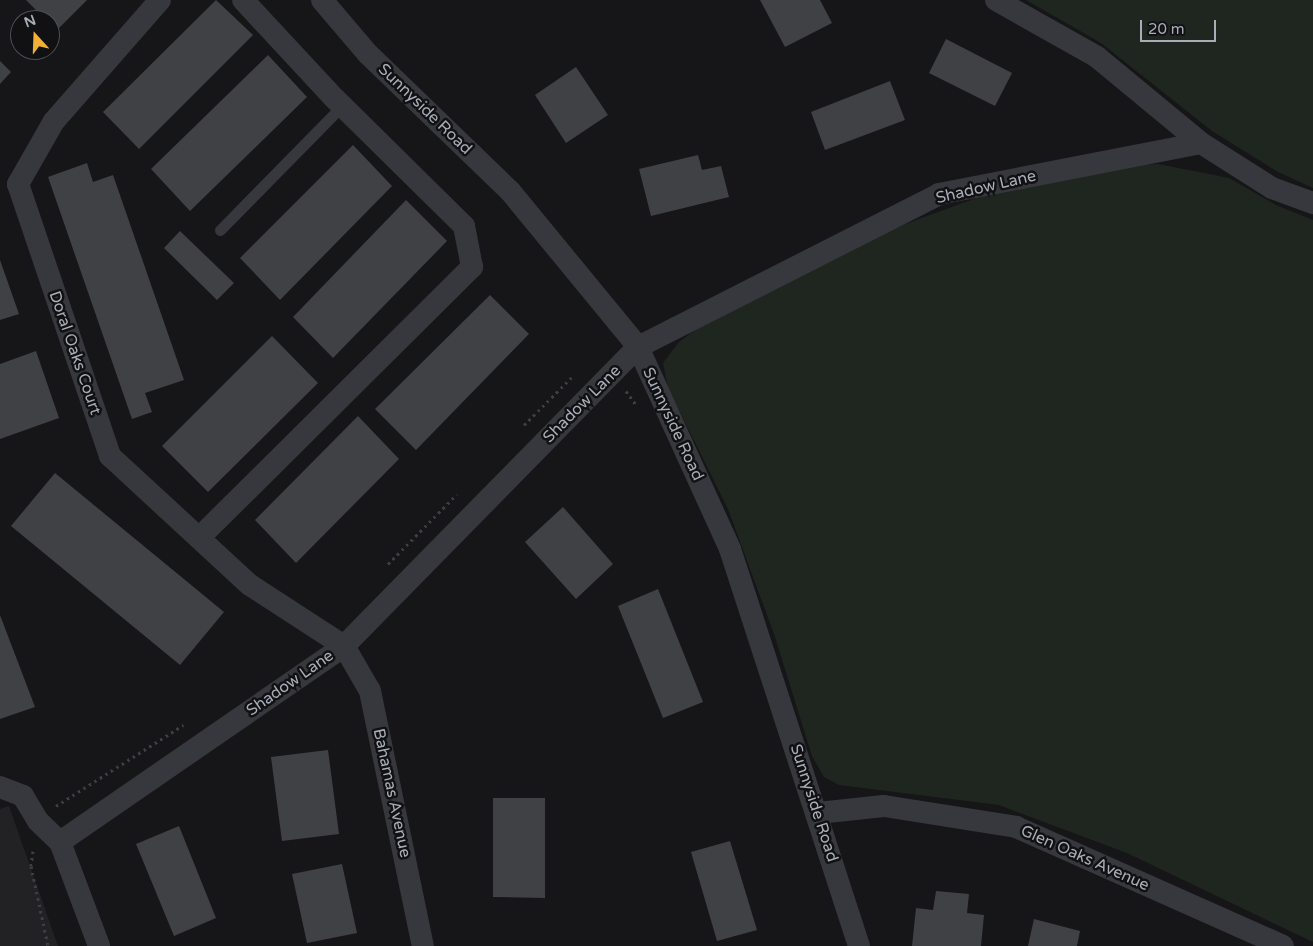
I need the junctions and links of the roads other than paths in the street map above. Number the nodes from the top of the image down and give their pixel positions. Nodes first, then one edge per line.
1 (160, 0) edge
2 (243, 0) edge
3 (322, 0) edge
4 (996, 0) edge
5 (342, 106) junction
6 (1201, 143) junction
7 (1313, 203) edge
8 (220, 230) dead end
9 (638, 348) junction
10 (199, 538) junction
11 (344, 646) junction
12 (0, 787) edge
13 (818, 813) junction
14 (60, 842) junction
15 (99, 946) edge
16 (423, 946) edge
17 (859, 946) edge
18 (1283, 946) edge

1 - 10 street, Doral Oaks Court
2 - 5 street
3 - 9 street, Sunnyside Road
4 - 6 street
5 - 8 lane
5 - 10 street
6 - 7 street
6 - 9 street, Shadow Lane
9 - 11 street, Shadow Lane
9 - 13 street, Sunnyside Road
10 - 11 street, Doral Oaks Court
11 - 14 street, Shadow Lane
11 - 16 street, Bahamas Avenue
12 - 14 street
13 - 17 street, Sunnyside Road
13 - 18 street, Glen Oaks Avenue
14 - 15 street

